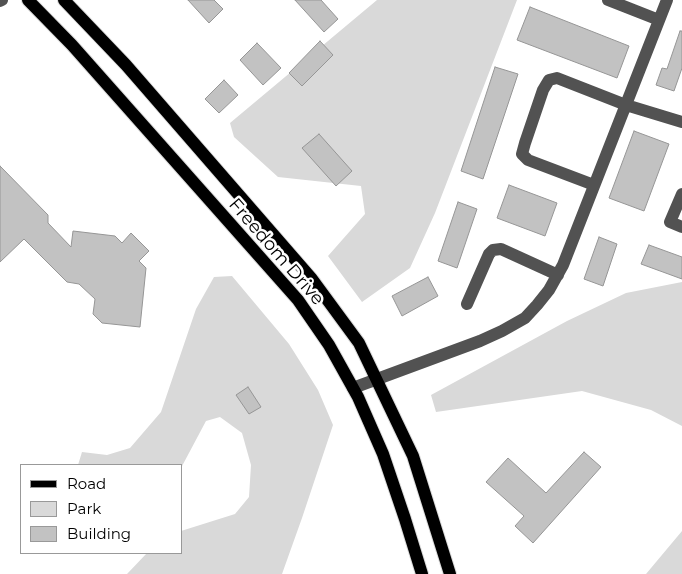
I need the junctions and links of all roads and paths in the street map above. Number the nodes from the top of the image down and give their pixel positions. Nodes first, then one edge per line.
1 (28, 0) edge
2 (64, 0) edge
3 (608, 0) edge
4 (667, 0) edge
5 (659, 20) junction
6 (626, 105) junction
7 (682, 122) edge
8 (594, 185) junction
9 (682, 194) edge
10 (682, 227) edge
11 (558, 275) junction
12 (468, 304) dead end
13 (377, 380) junction
14 (353, 388) junction
15 (422, 574) edge
16 (450, 574) edge

1 - 14 main road, Freedom Drive
2 - 13 main road, Freedom Drive
3 - 5 street
4 - 5 street
5 - 6 street
6 - 7 street
6 - 8 street
6 - 8 street
8 - 11 street
9 - 10 street
11 - 12 street
11 - 13 street
13 - 14 street
13 - 16 main road, Freedom Drive
14 - 15 main road, Freedom Drive

